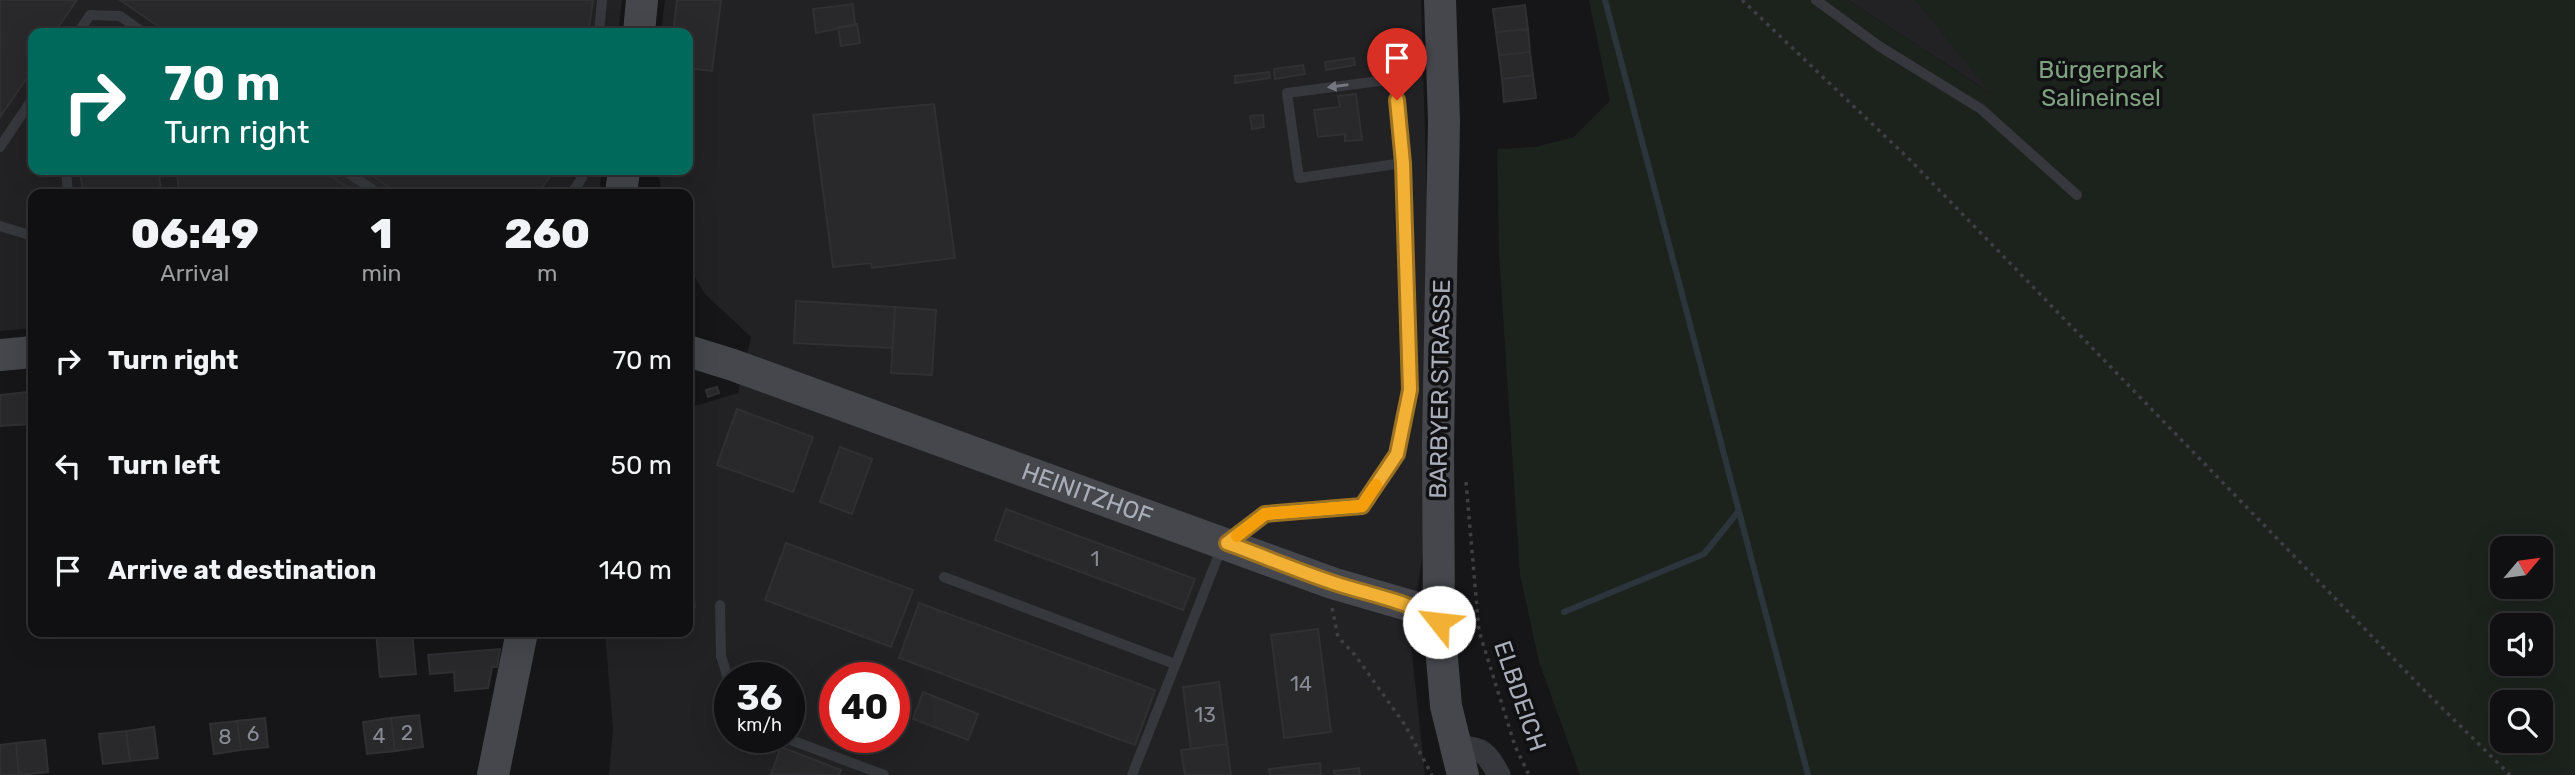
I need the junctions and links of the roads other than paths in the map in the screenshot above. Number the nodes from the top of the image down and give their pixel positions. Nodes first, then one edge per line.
1 (602, 0) edge
2 (642, 0) edge
3 (1440, 0) edge
4 (1824, 2) edge
5 (81, 28) edge
6 (137, 28) edge
7 (599, 28) edge
8 (639, 28) edge
9 (28, 105) edge
10 (0, 147) edge
11 (1403, 163) junction
12 (351, 175) edge
13 (372, 189) edge
14 (2077, 195) dead end
15 (0, 226) edge
16 (28, 234) edge
17 (28, 352) edge
18 (693, 353) edge
19 (0, 355) edge
20 (693, 361) edge
21 (733, 365) junction
22 (1227, 543) junction
23 (944, 578) dead end
24 (720, 606) dead end
25 (1439, 622) junction
26 (521, 637) edge
27 (722, 662) edge
28 (1175, 664) junction
29 (805, 745) edge
30 (1459, 761) edge
31 (489, 775) edge
32 (884, 775) edge
33 (1132, 775) edge
34 (1499, 775) edge

1 - 7 lane
2 - 8 street
3 - 25 street, BARBYER STRASSE
4 - 14 lane
5 - 6 lane
9 - 10 lane
11 -> 11 lane
11 - 22 lane
12 - 13 lane
15 - 16 lane
17 - 19 street
18 - 21 street, HEINITZHOF
20 - 21 street, HEINITZHOF
21 - 22 street, HEINITZHOF
22 - 25 street, HEINITZHOF
22 - 28 lane
23 - 28 lane
24 - 27 lane
25 - 30 street, BARBYER STRASSE
26 - 31 street
28 - 33 lane
29 - 32 lane
30 - 34 street

